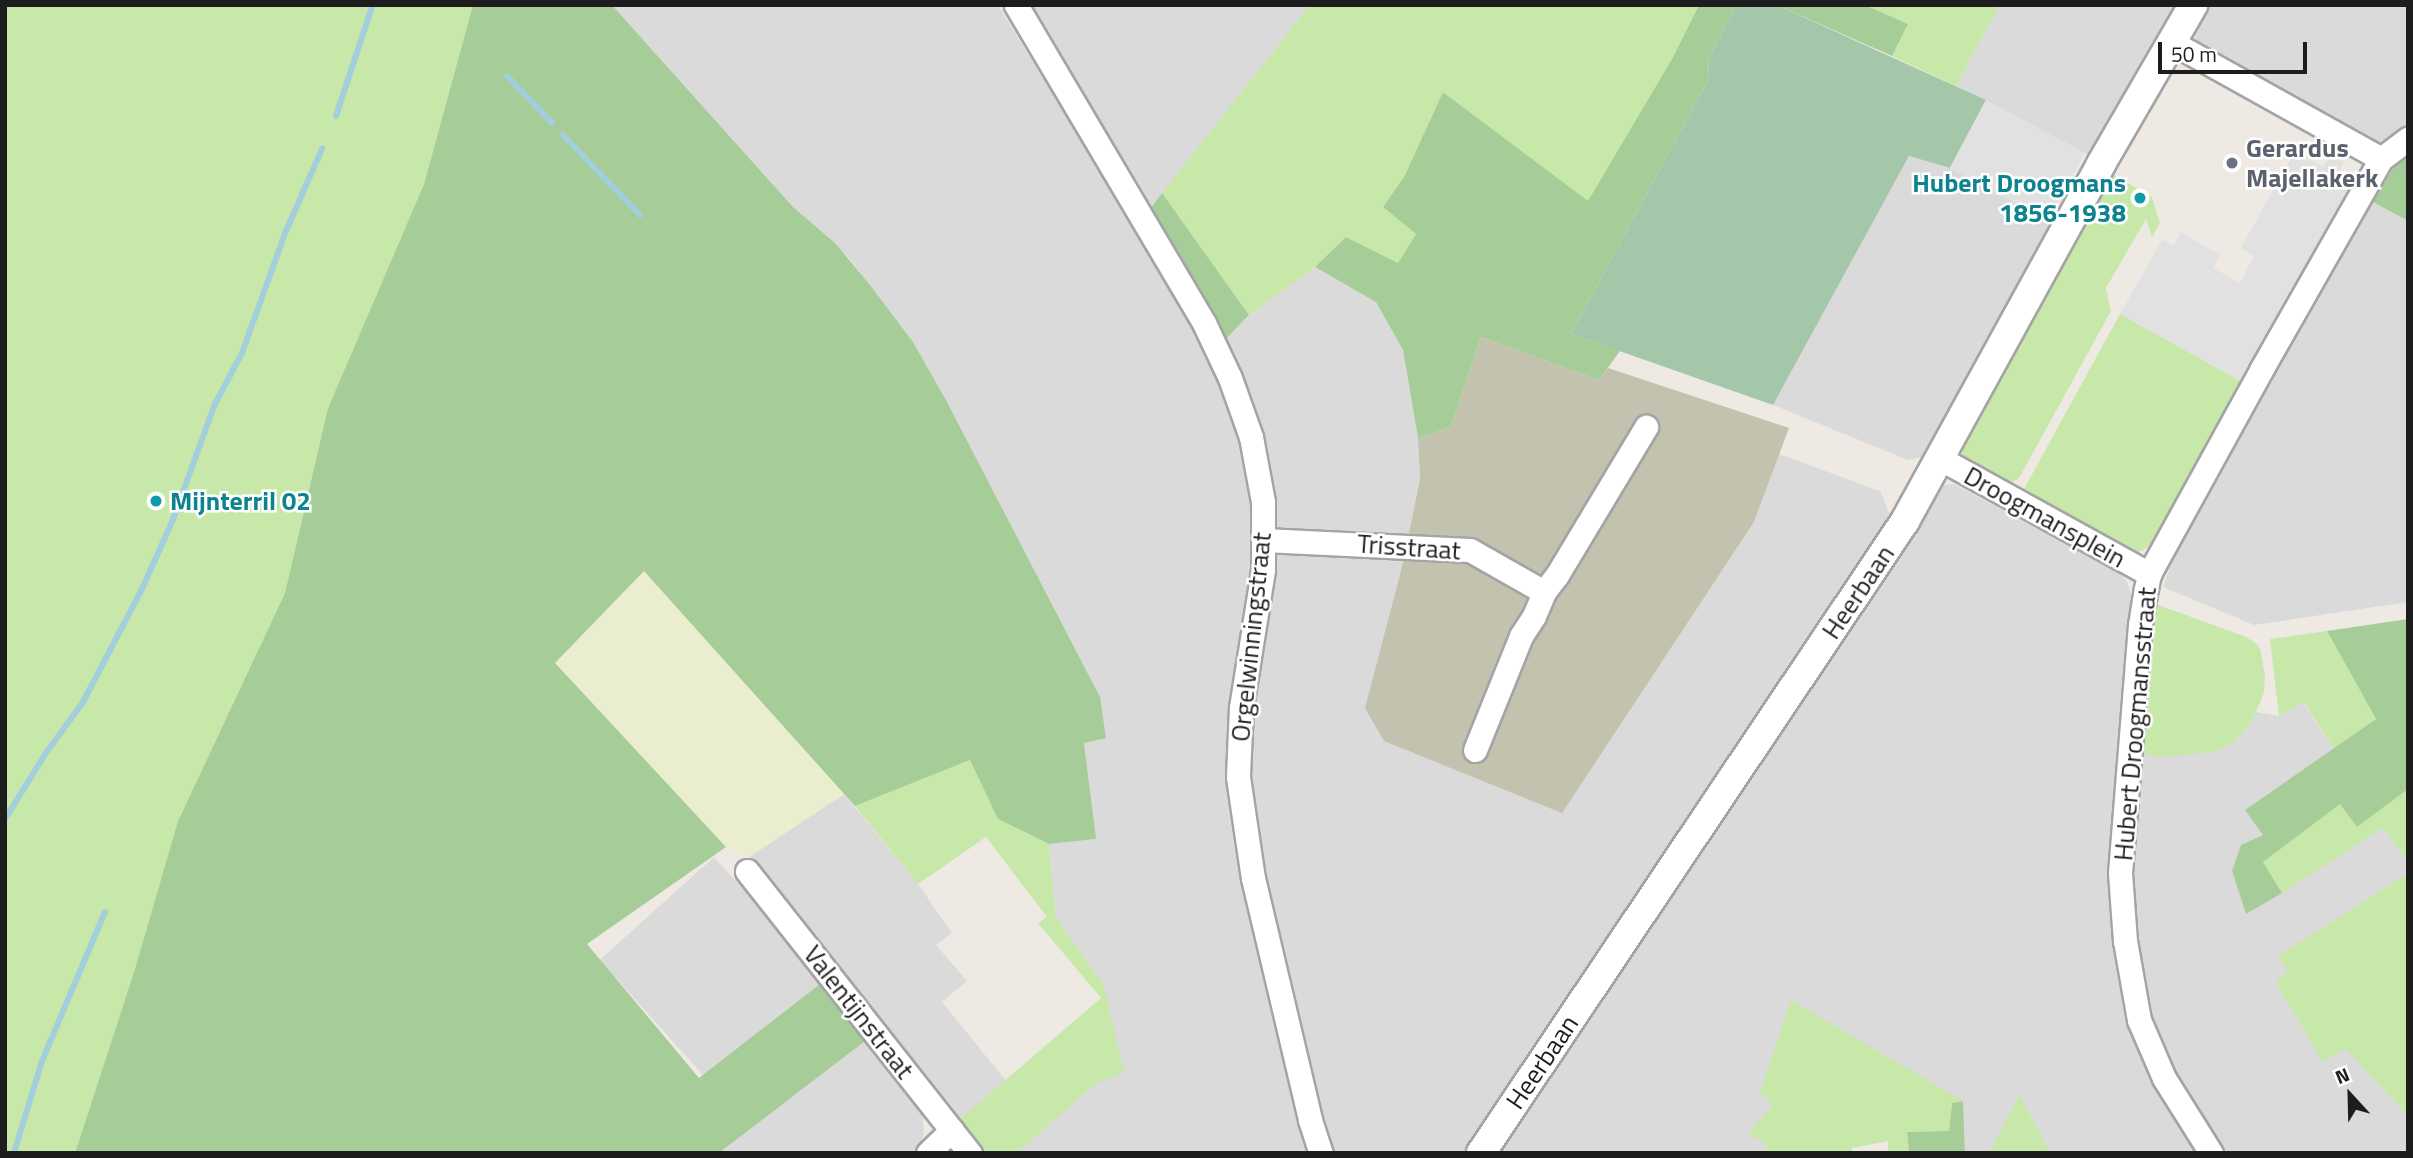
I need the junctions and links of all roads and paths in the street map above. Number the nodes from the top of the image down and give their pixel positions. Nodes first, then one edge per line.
1 (1016, 5) edge
2 (2193, 5) edge
3 (2173, 43) junction
4 (2408, 139) edge
5 (2381, 159) junction
6 (1646, 427) dead end
7 (1941, 460) junction
8 (1264, 540) junction
9 (2149, 574) junction
10 (1544, 592) junction
11 (1475, 750) dead end
12 (747, 870) dead end
13 (952, 1130) junction
14 (928, 1153) edge
15 (970, 1153) edge
16 (1321, 1153) edge
17 (1481, 1153) edge
18 (2211, 1153) edge

1 - 8 street, Orgelwinningstraat
2 - 3 street, Heerbaan
3 - 5 street
3 - 7 street, Heerbaan
4 - 5 street, Hubert Droogmansstraat
5 - 9 street, Hubert Droogmansstraat
6 - 10 street
7 - 9 street, Droogmansplein
7 - 17 street, Heerbaan
8 - 10 street, Trisstraat
8 - 16 street, Orgelwinningstraat
9 - 18 street, Hubert Droogmansstraat
10 - 11 street
12 - 13 street, Valentijnstraat
13 - 14 street
13 - 15 street, Valentijnstraat

